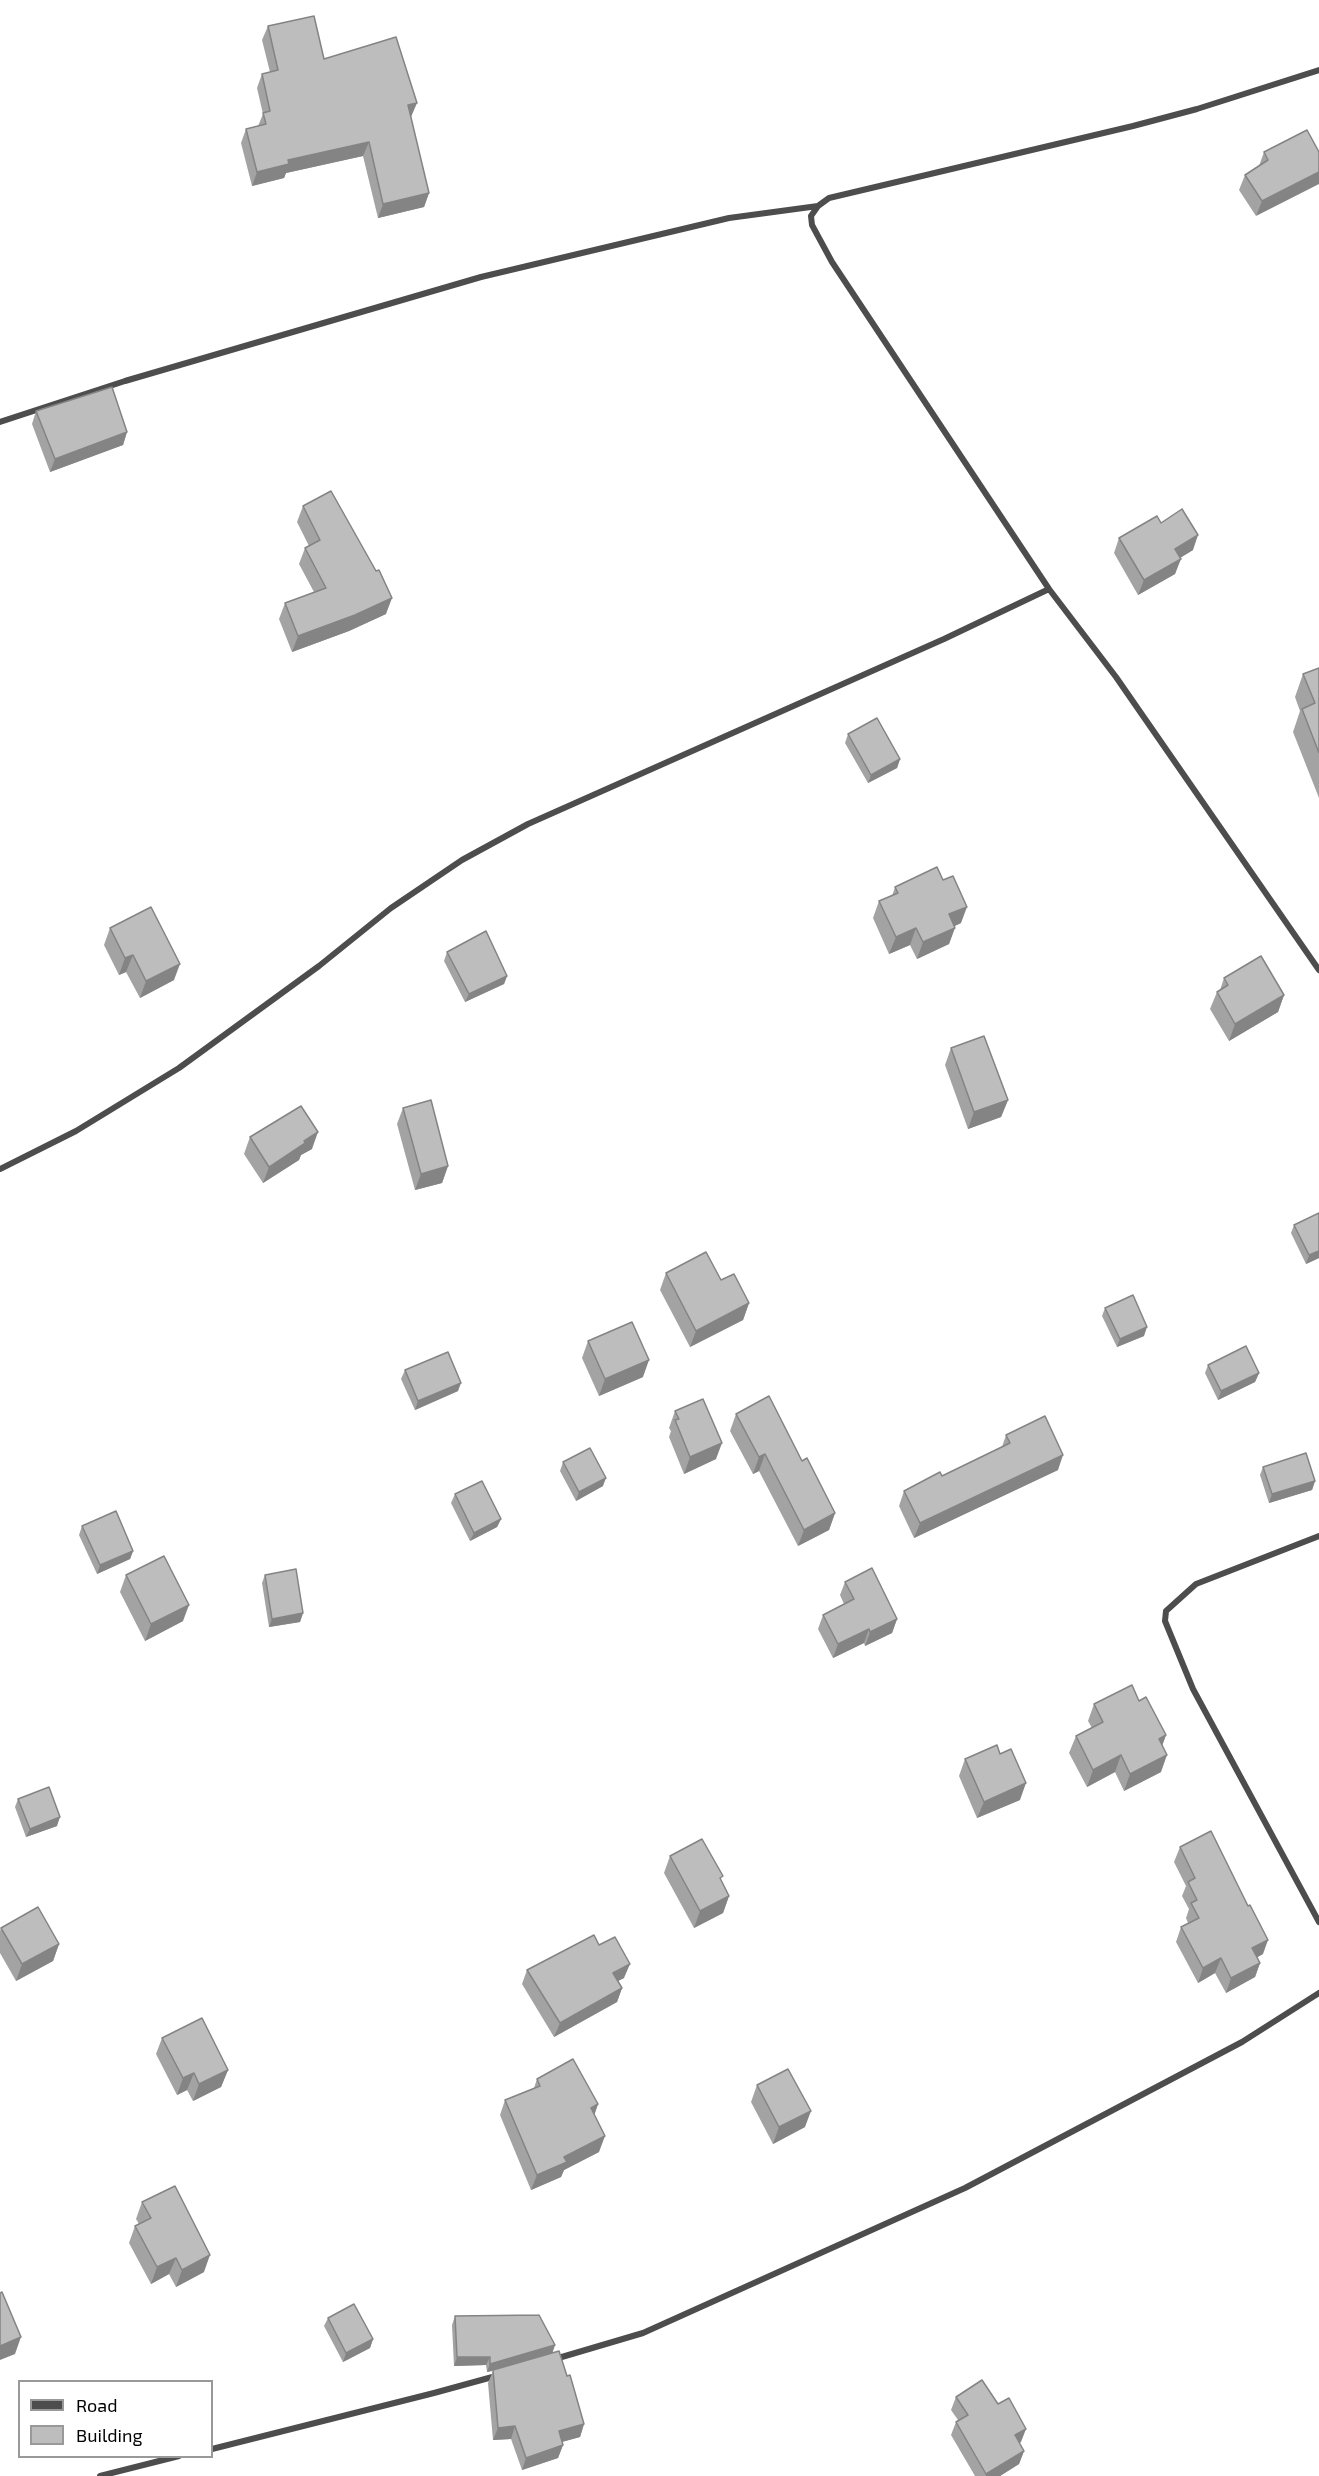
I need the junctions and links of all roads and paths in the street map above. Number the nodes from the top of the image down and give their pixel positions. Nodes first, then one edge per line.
1 (1319, 70) edge
2 (818, 206) junction
3 (0, 422) edge
4 (1049, 589) junction
5 (1319, 970) edge
6 (0, 1169) edge
7 (1319, 1536) edge
8 (1319, 1922) edge
9 (1319, 1993) edge
10 (544, 2362) edge
11 (500, 2374) edge
12 (213, 2448) edge
13 (175, 2458) edge
14 (100, 2476) edge

1 - 2 street
2 - 3 street
2 - 4 street
4 - 5 street
4 - 6 street
7 - 8 street
9 - 10 street
11 - 12 street
13 - 14 street

